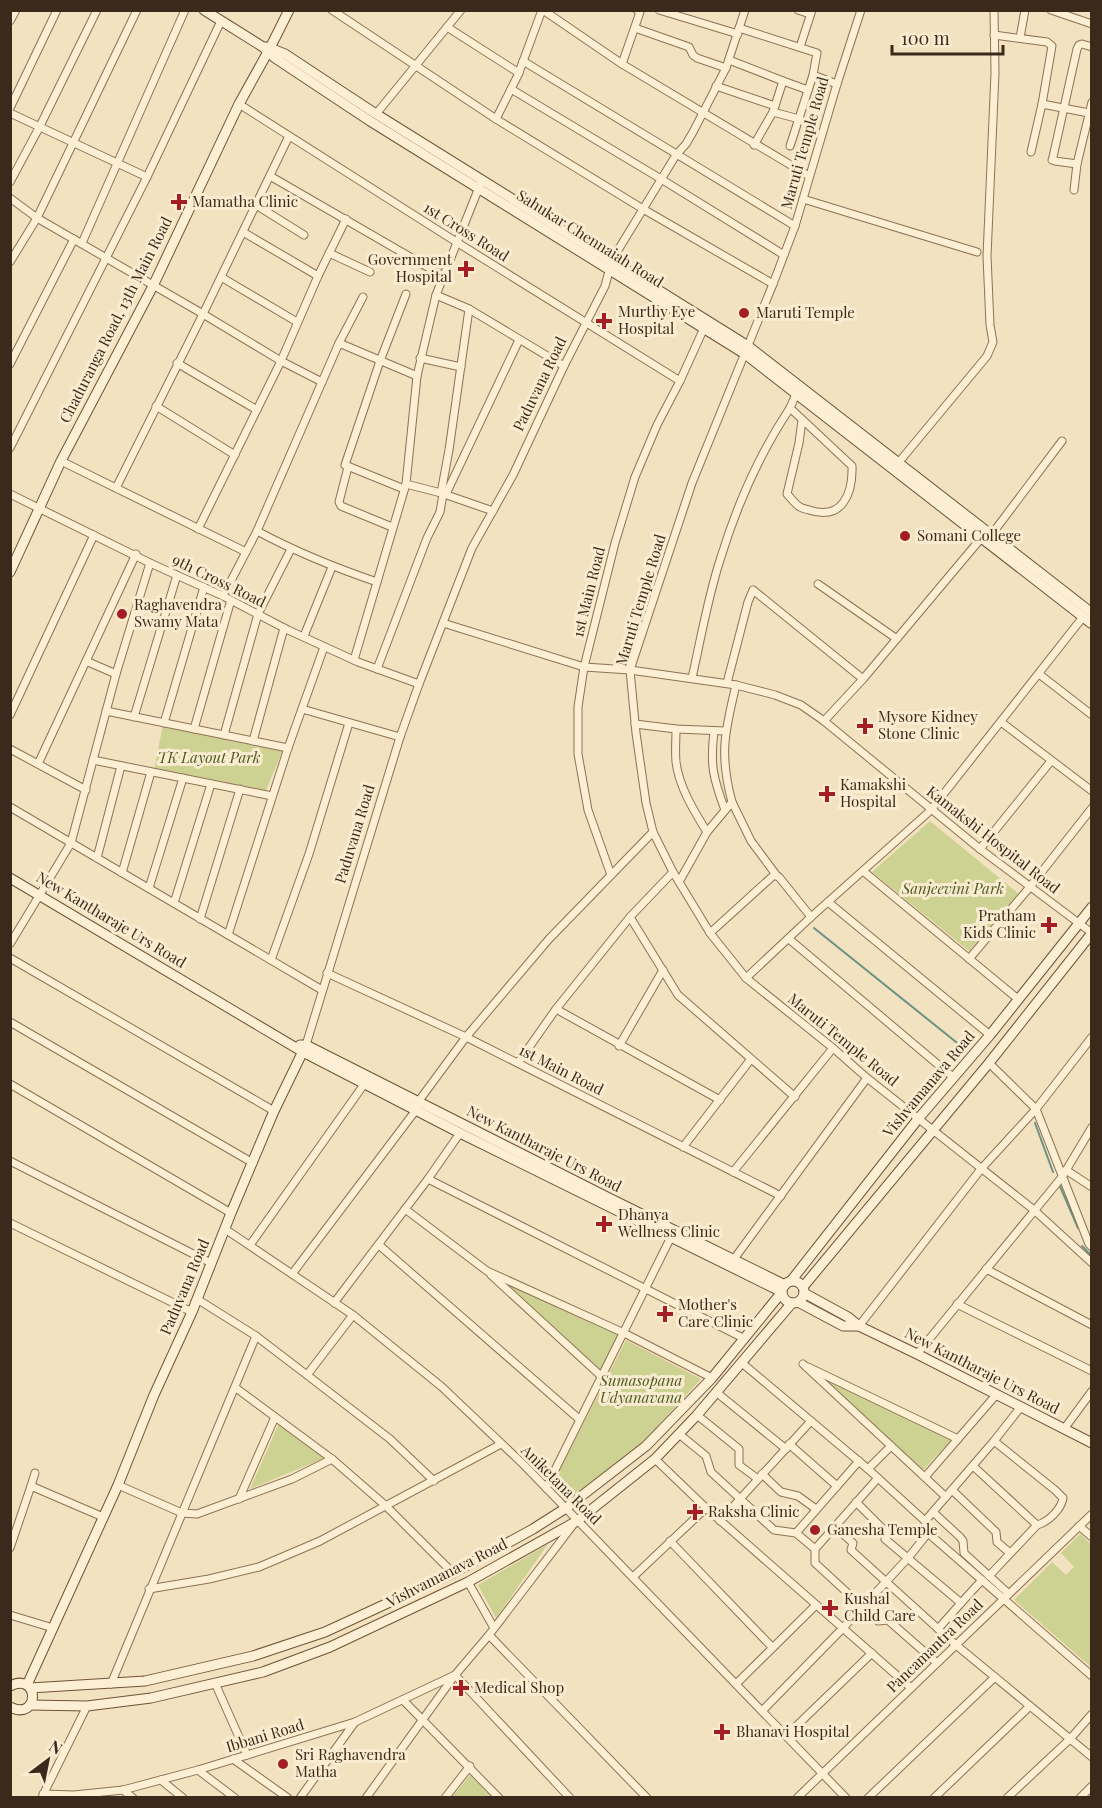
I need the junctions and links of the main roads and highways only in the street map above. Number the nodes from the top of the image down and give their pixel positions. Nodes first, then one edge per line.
1 (204, 10) edge
2 (289, 10) edge
3 (267, 49) junction
4 (481, 184) junction
5 (611, 264) junction
6 (747, 350) junction
7 (987, 535) junction
8 (10, 572) edge
9 (1087, 615) edge
10 (1092, 624) edge
11 (10, 878) edge
12 (1092, 908) edge
13 (1092, 933) edge
14 (304, 1049) junction
15 (417, 1106) junction
16 (786, 1286) junction
17 (803, 1290) junction
18 (795, 1302) junction
19 (859, 1326) junction
20 (1092, 1443) edge
21 (11, 1685) edge
22 (29, 1687) junction
23 (30, 1705) junction
24 (10, 1707) edge

1 - 3 main road, Sahukar Chennaiah Road
2 - 3 main road, Chaduranga Road, 13th Main Road
3 - 4 main road, Sahukar Chennaiah Road
3 - 4 main road, Sahukar Chennaiah Road
3 - 8 main road, Chaduranga Road, 13th Main Road
4 - 5 main road, Sahukar Chennaiah Road
5 - 6 main road, Sahukar Chennaiah Road
5 - 6 main road, Sahukar Chennaiah Road
6 - 7 main road, Sahukar Chennaiah Road
6 - 7 main road, Sahukar Chennaiah Road
7 - 9 main road, Sahukar Chennaiah Road
9 - 10 main road, Sahukar Chennaiah Road
11 - 14 main road, New Kantharaje Urs Road
12 - 16 main road, Vishvamanava Road
13 - 17 main road
14 - 15 main road, New Kantharaje Urs Road
14 - 15 main road, New Kantharaje Urs Road
14 - 22 main road, Paduvana Road
15 - 16 main road, New Kantharaje Urs Road
15 - 16 main road, New Kantharaje Urs Road
16 - 17 main road
16 - 18 main road
16 - 22 main road, Vishvamanava Road
17 - 18 main road
17 - 19 main road, New Kantharaje Urs Road
18 - 19 main road, New Kantharaje Urs Road
18 - 23 main road, Vishvamanava Road
19 - 20 main road, New Kantharaje Urs Road
21 - 22 main road, Vishvamanava Road
22 - 23 main road
23 - 24 main road, Vishvamanava Road

